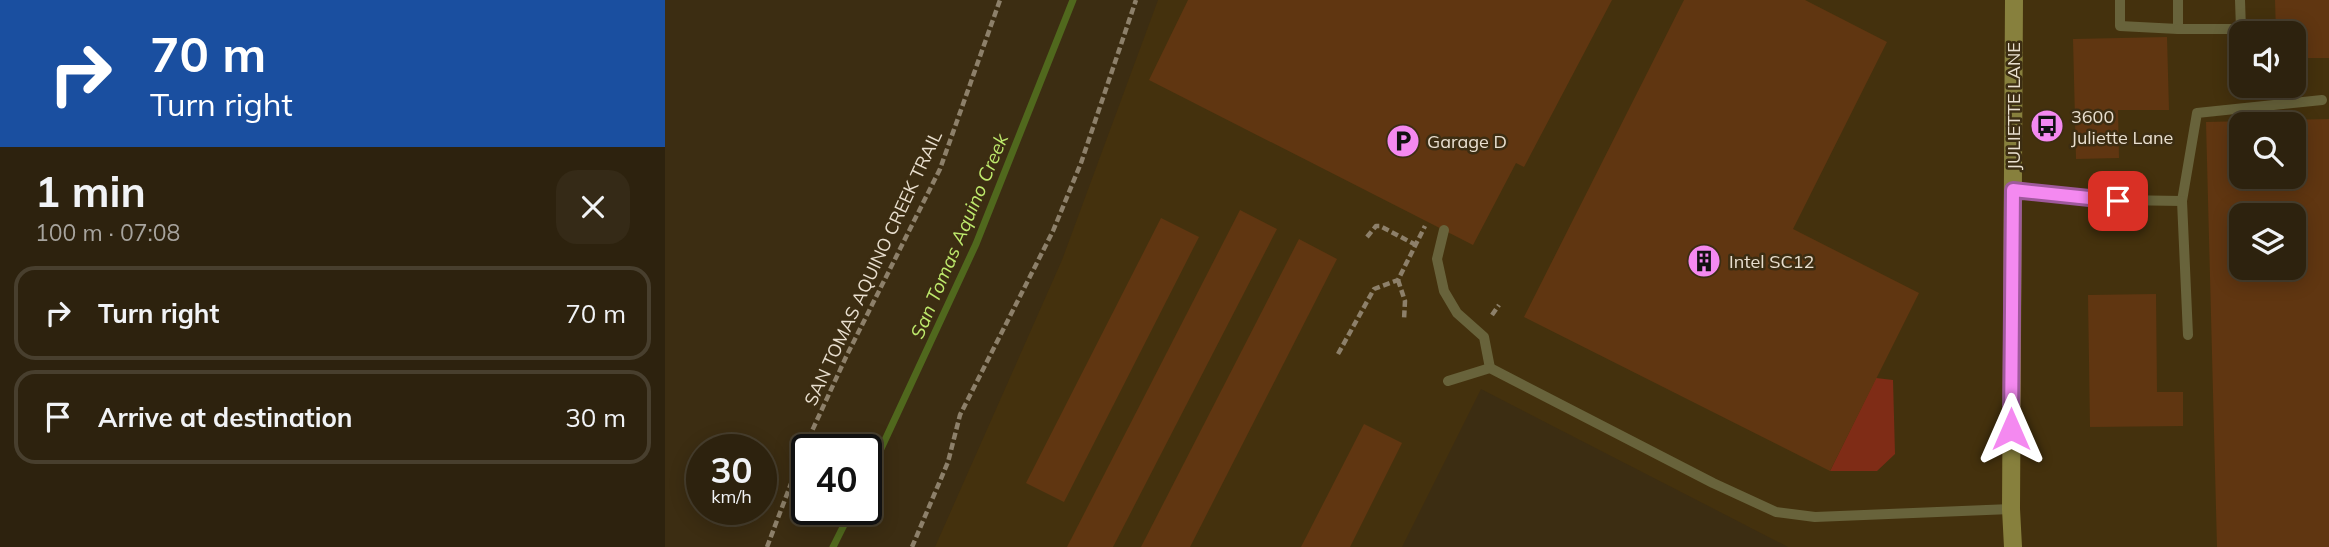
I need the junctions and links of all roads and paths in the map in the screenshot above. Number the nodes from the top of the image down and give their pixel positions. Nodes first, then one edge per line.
1 (1000, 0) edge
2 (1136, 0) edge
3 (2014, 0) edge
4 (2120, 0) edge
5 (2178, 0) edge
6 (2240, 0) edge
7 (2178, 29) junction
8 (2322, 100) dead end
9 (2013, 190) junction
10 (2182, 201) junction
11 (1428, 222) dead end
12 (1444, 230) dead end
13 (1367, 237) dead end
14 (1416, 245) junction
15 (1398, 280) junction
16 (1499, 305) dead end
17 (1492, 315) dead end
18 (1404, 320) dead end
19 (2188, 335) dead end
20 (1338, 354) dead end
21 (1490, 368) junction
22 (1448, 381) dead end
23 (2011, 509) junction
24 (767, 547) edge
25 (912, 547) edge
26 (2013, 547) edge

1 - 24 path, SAN TOMAS AQUINO CREEK TRAIL
2 - 25 path
3 - 9 street, JULIETTE LANE
4 - 7 lane
5 - 7 lane
6 - 7 lane
8 - 10 lane
9 - 10 lane
9 - 23 street, JULIETTE LANE
10 - 19 lane
11 - 14 path
12 - 21 lane
13 - 14 path
14 - 15 path
15 - 18 path
15 - 20 path
16 - 17 path
21 - 22 lane
21 - 23 lane
23 - 26 street, JULIETTE LANE

